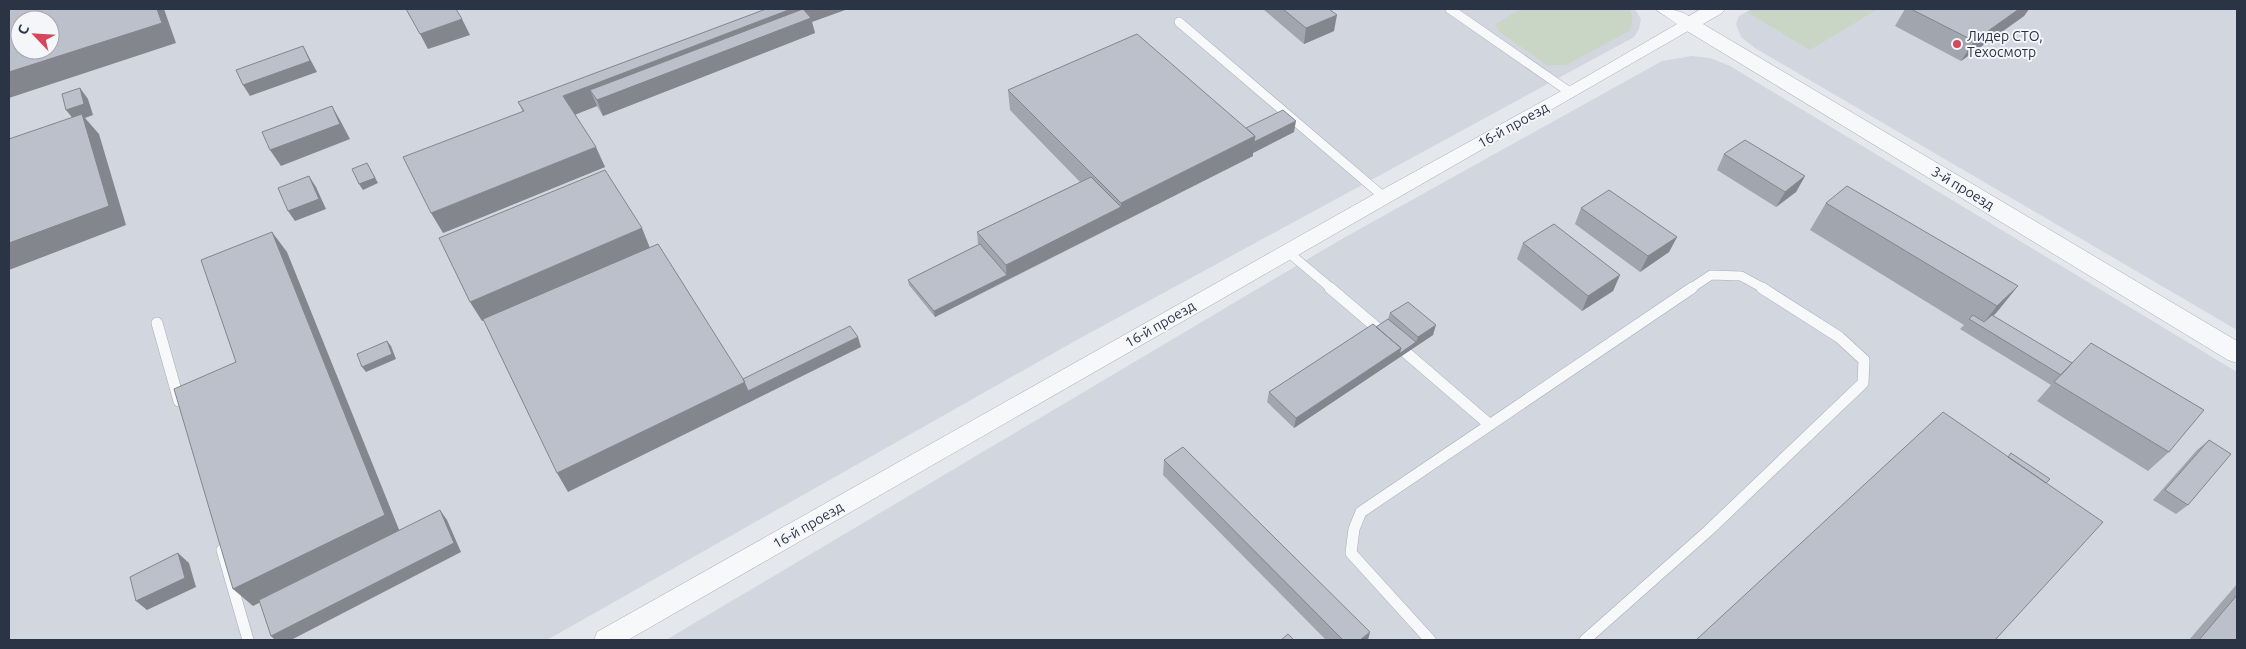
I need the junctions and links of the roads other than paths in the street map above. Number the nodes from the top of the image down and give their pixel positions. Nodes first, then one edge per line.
1 (1450, 9) edge
2 (1663, 9) edge
3 (1715, 9) edge
4 (1179, 22) dead end
5 (1689, 24) junction
6 (1571, 93) junction
7 (1384, 198) junction
8 (1288, 252) junction
9 (157, 323) dead end
10 (2237, 353) edge
11 (184, 416) edge
12 (1490, 425) junction
13 (218, 538) edge
14 (248, 640) edge
15 (606, 640) edge
16 (1430, 640) edge
17 (1584, 640) edge

1 - 6 lane
2 - 5 street
3 - 5 street, 16-й проезд
4 - 7 lane
5 - 6 street, 16-й проезд
5 - 10 street, 3-й проезд
6 - 7 street, 16-й проезд
7 - 8 street, 16-й проезд
8 - 12 lane
8 - 15 street, 16-й проезд
9 - 11 lane
12 - 16 lane
12 - 17 lane
13 - 14 lane

